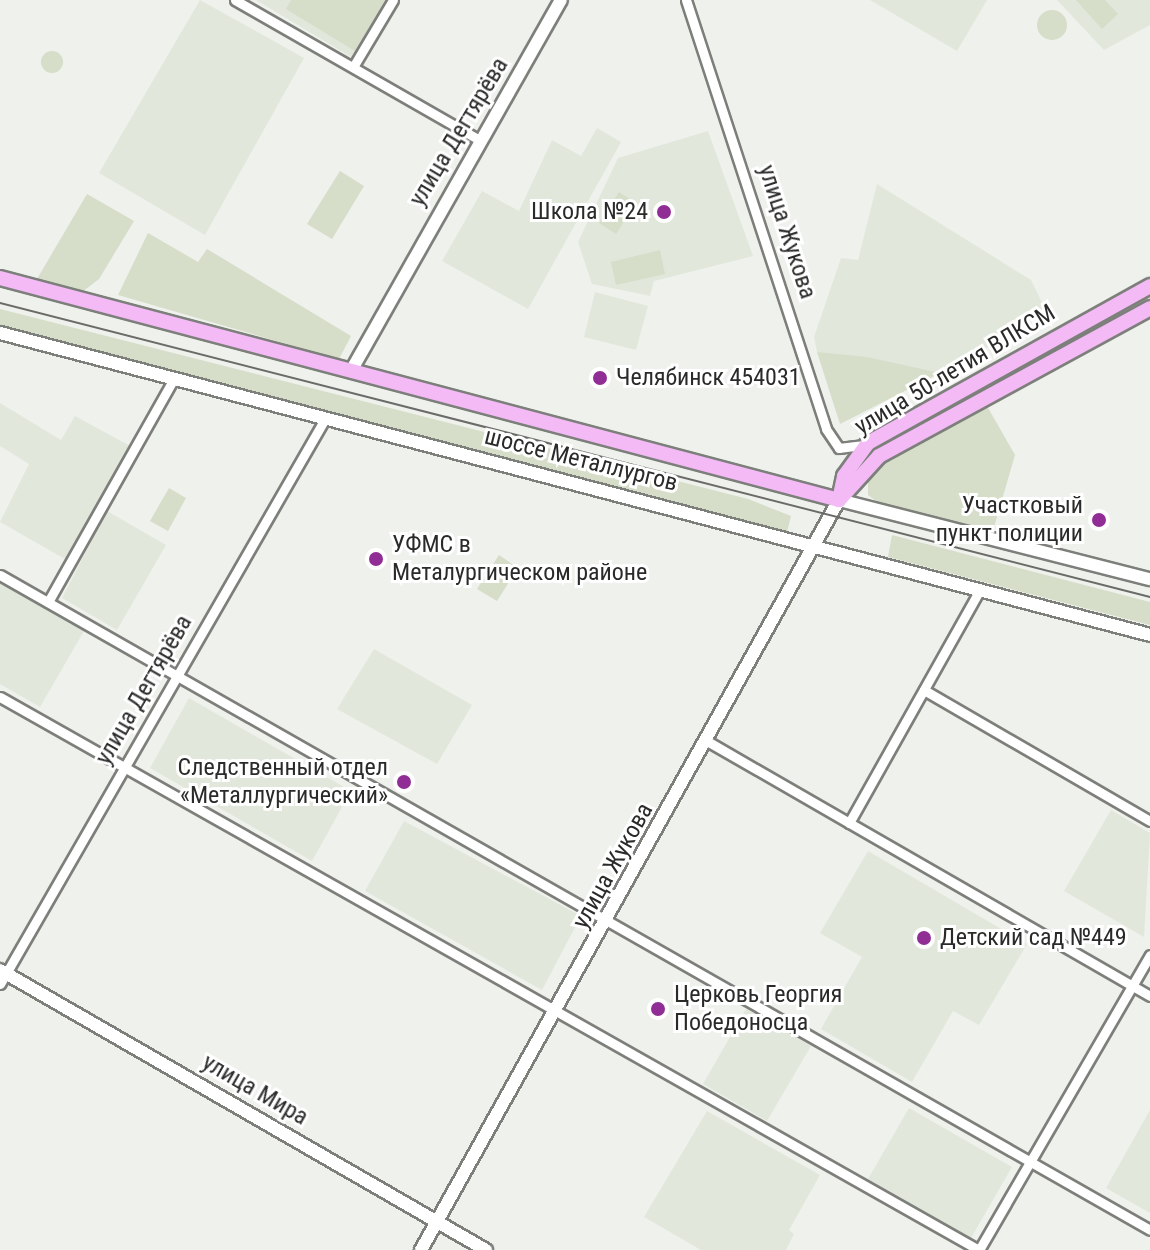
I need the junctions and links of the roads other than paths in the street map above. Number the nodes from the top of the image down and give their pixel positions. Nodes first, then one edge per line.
1 (235, 0) edge
2 (393, 0) edge
3 (561, 0) edge
4 (686, 0) edge
5 (353, 67) junction
6 (478, 139) junction
7 (0, 278) edge
8 (1150, 286) edge
9 (1150, 308) edge
10 (0, 333) edge
11 (351, 371) junction
12 (174, 378) junction
13 (326, 417) junction
14 (868, 443) junction
15 (839, 500) junction
16 (819, 544) junction
17 (0, 575) edge
18 (1150, 579) edge
19 (980, 590) junction
20 (48, 602) junction
21 (1150, 635) edge
22 (177, 676) junction
23 (924, 690) junction
24 (0, 697) edge
25 (707, 741) junction
26 (125, 767) junction
27 (1150, 821) edge
28 (849, 823) junction
29 (609, 920) junction
30 (1150, 955) edge
31 (2, 976) edge
32 (1132, 986) junction
33 (1150, 996) edge
34 (557, 1010) junction
35 (1030, 1160) junction
36 (436, 1222) junction
37 (1150, 1230) edge
38 (421, 1250) edge
39 (486, 1250) edge
40 (979, 1250) edge

1 - 5 street
2 - 5 street
3 - 6 main road, улица Дегтярёва
4 - 14 street, улица Жукова
5 - 6 street
6 - 11 main road, улица Дегтярёва
7 - 11 main road, шоссе Металлургов
8 - 14 main road, улица 50-летия ВЛКСМ
9 - 15 main road, улица 50-летия ВЛКСМ
10 - 12 main road, шоссе Металлургов
11 - 15 main road, шоссе Металлургов
12 - 13 main road, шоссе Металлургов
12 - 20 street
13 - 16 main road, шоссе Металлургов
13 - 22 street, улица Дегтярёва
14 - 15 main road, улица 50-летия ВЛКСМ
15 - 16 main road, улица Жукова
15 - 18 main road, шоссе Металлургов
16 - 19 main road, шоссе Металлургов
16 - 25 main road, улица Жукова
17 - 20 street
19 - 21 main road, шоссе Металлургов
19 - 23 street
20 - 22 street
22 - 26 street, улица Дегтярёва
22 - 29 street
23 - 27 street
23 - 28 street
24 - 26 street
25 - 28 street
25 - 29 main road, улица Жукова
26 - 31 street, улица Дегтярёва
26 - 34 street
28 - 32 street
29 - 34 main road, улица Жукова
29 - 35 street
30 - 32 street
31 - 36 main road, улица Мира
32 - 33 street
32 - 35 street
34 - 36 main road, улица Жукова
34 - 40 street
35 - 37 street
35 - 40 street
36 - 38 main road, улица Жукова
36 - 39 main road, улица Мира

